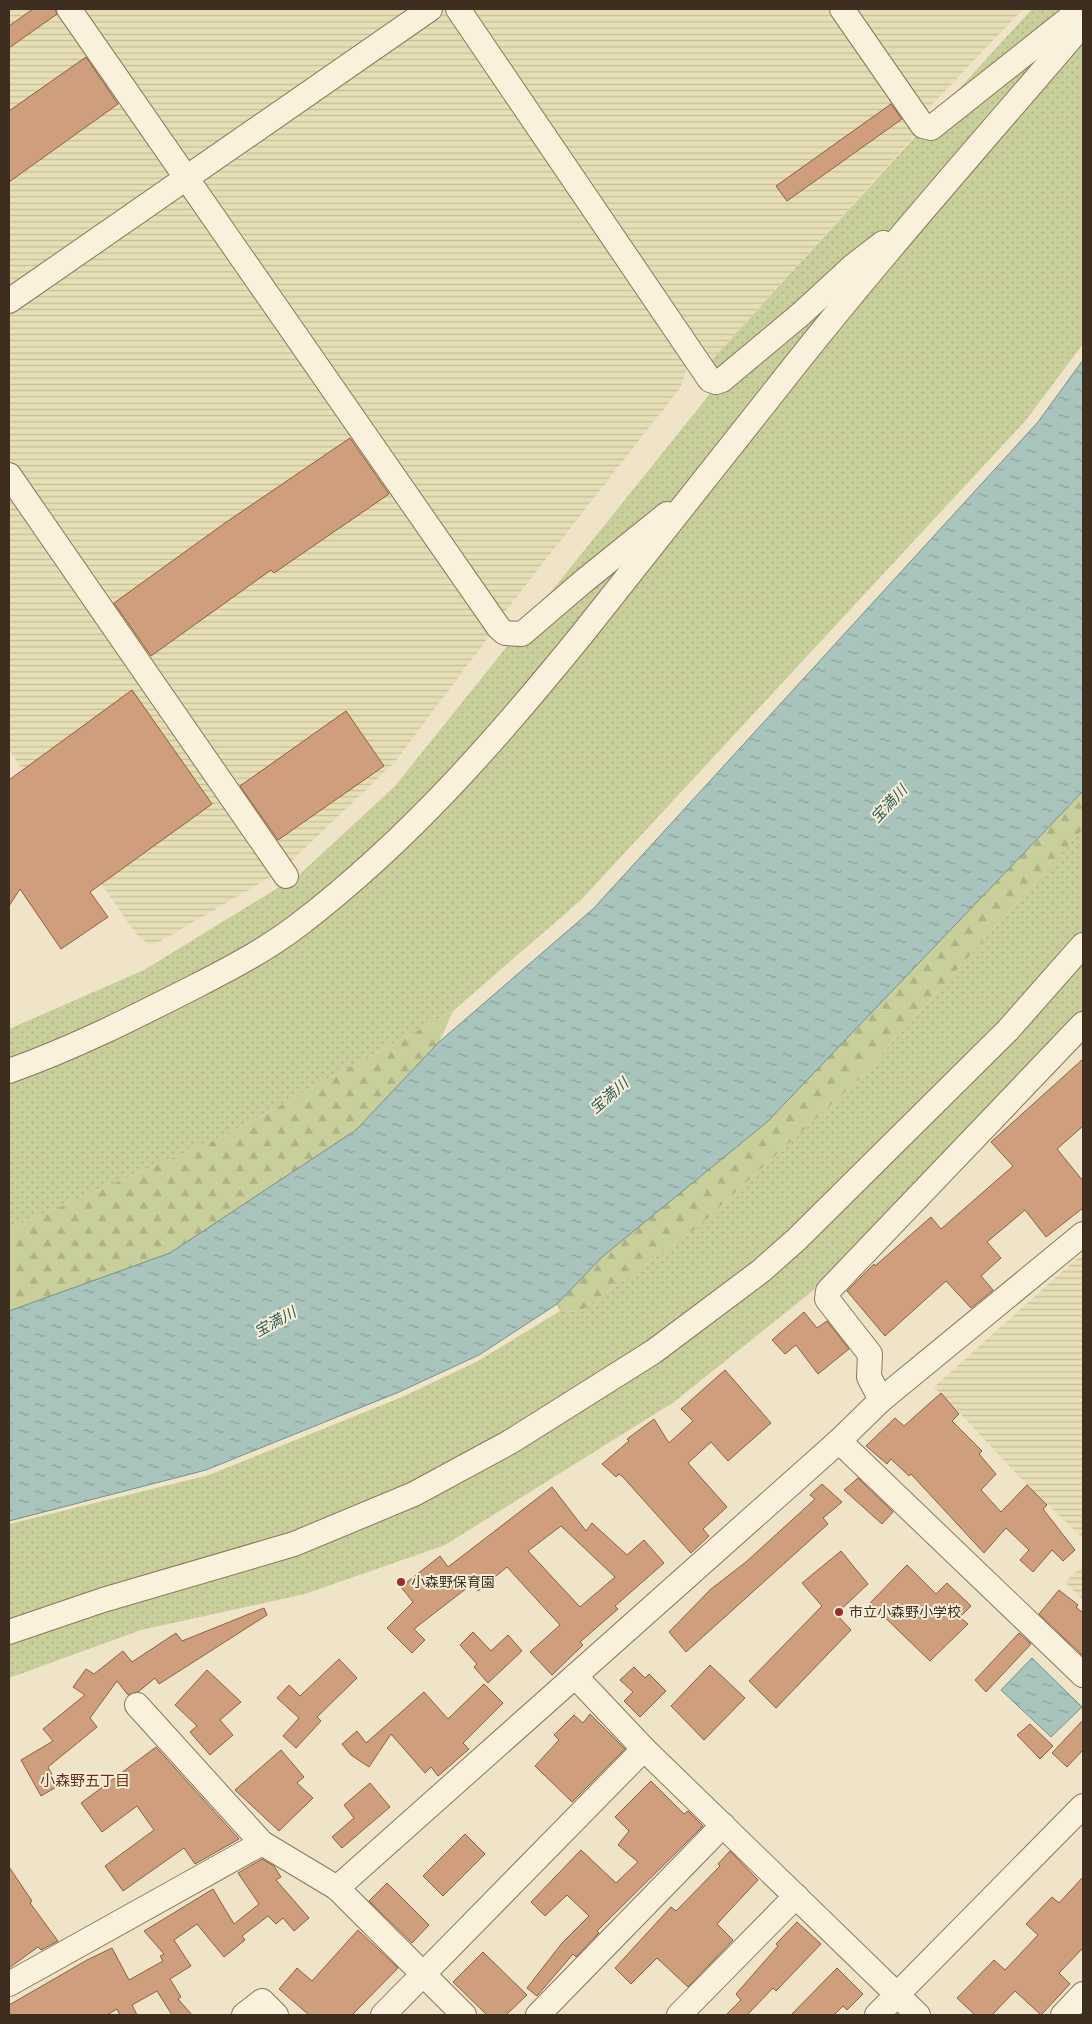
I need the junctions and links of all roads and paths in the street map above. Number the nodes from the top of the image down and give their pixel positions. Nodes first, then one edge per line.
1 (70, 9) edge
2 (430, 9) edge
3 (458, 9) edge
4 (842, 9) edge
5 (1081, 9) edge
6 (1083, 24) edge
7 (186, 179) junction
8 (910, 226) junction
9 (9, 301) edge
10 (9, 475) edge
11 (702, 486) junction
12 (286, 876) dead end
13 (1083, 945) edge
14 (1083, 1024) edge
15 (53, 1055) junction
16 (9, 1058) edge
17 (9, 1071) edge
18 (1083, 1234) edge
19 (881, 1400) junction
20 (839, 1441) junction
21 (9, 1632) edge
22 (1083, 1675) edge
23 (574, 1676) junction
24 (137, 1705) dead end
25 (644, 1749) junction
26 (1083, 1806) edge
27 (723, 1826) junction
28 (262, 1842) junction
29 (336, 1888) junction
30 (796, 1896) junction
31 (422, 1974) junction
32 (9, 1984) edge
33 (1083, 1994) edge
34 (897, 1995) junction
35 (244, 2015) edge
36 (276, 2015) edge
37 (383, 2015) edge
38 (464, 2015) edge
39 (538, 2015) edge
40 (680, 2015) edge
41 (877, 2015) edge
42 (918, 2015) edge
43 (1063, 2015) edge

1 - 7 street
2 - 7 street
3 - 8 street
4 - 5 street
6 - 8 street
7 - 9 street
7 - 11 street
8 - 11 street
10 - 12 street
11 - 15 street
13 - 21 street
14 - 19 street
15 - 16 street
15 - 17 street
18 - 19 street
19 - 20 street
20 - 22 street
20 - 23 street
23 - 25 street
23 - 29 street
24 - 28 street
25 - 27 street
25 - 31 street
26 - 34 street
27 - 30 street
27 - 39 street
28 - 29 street
28 - 32 street
29 - 31 street
30 - 34 street
30 - 40 street
31 - 37 street
31 - 38 street
33 - 43 street
34 - 41 street
34 - 42 street
35 - 36 street

